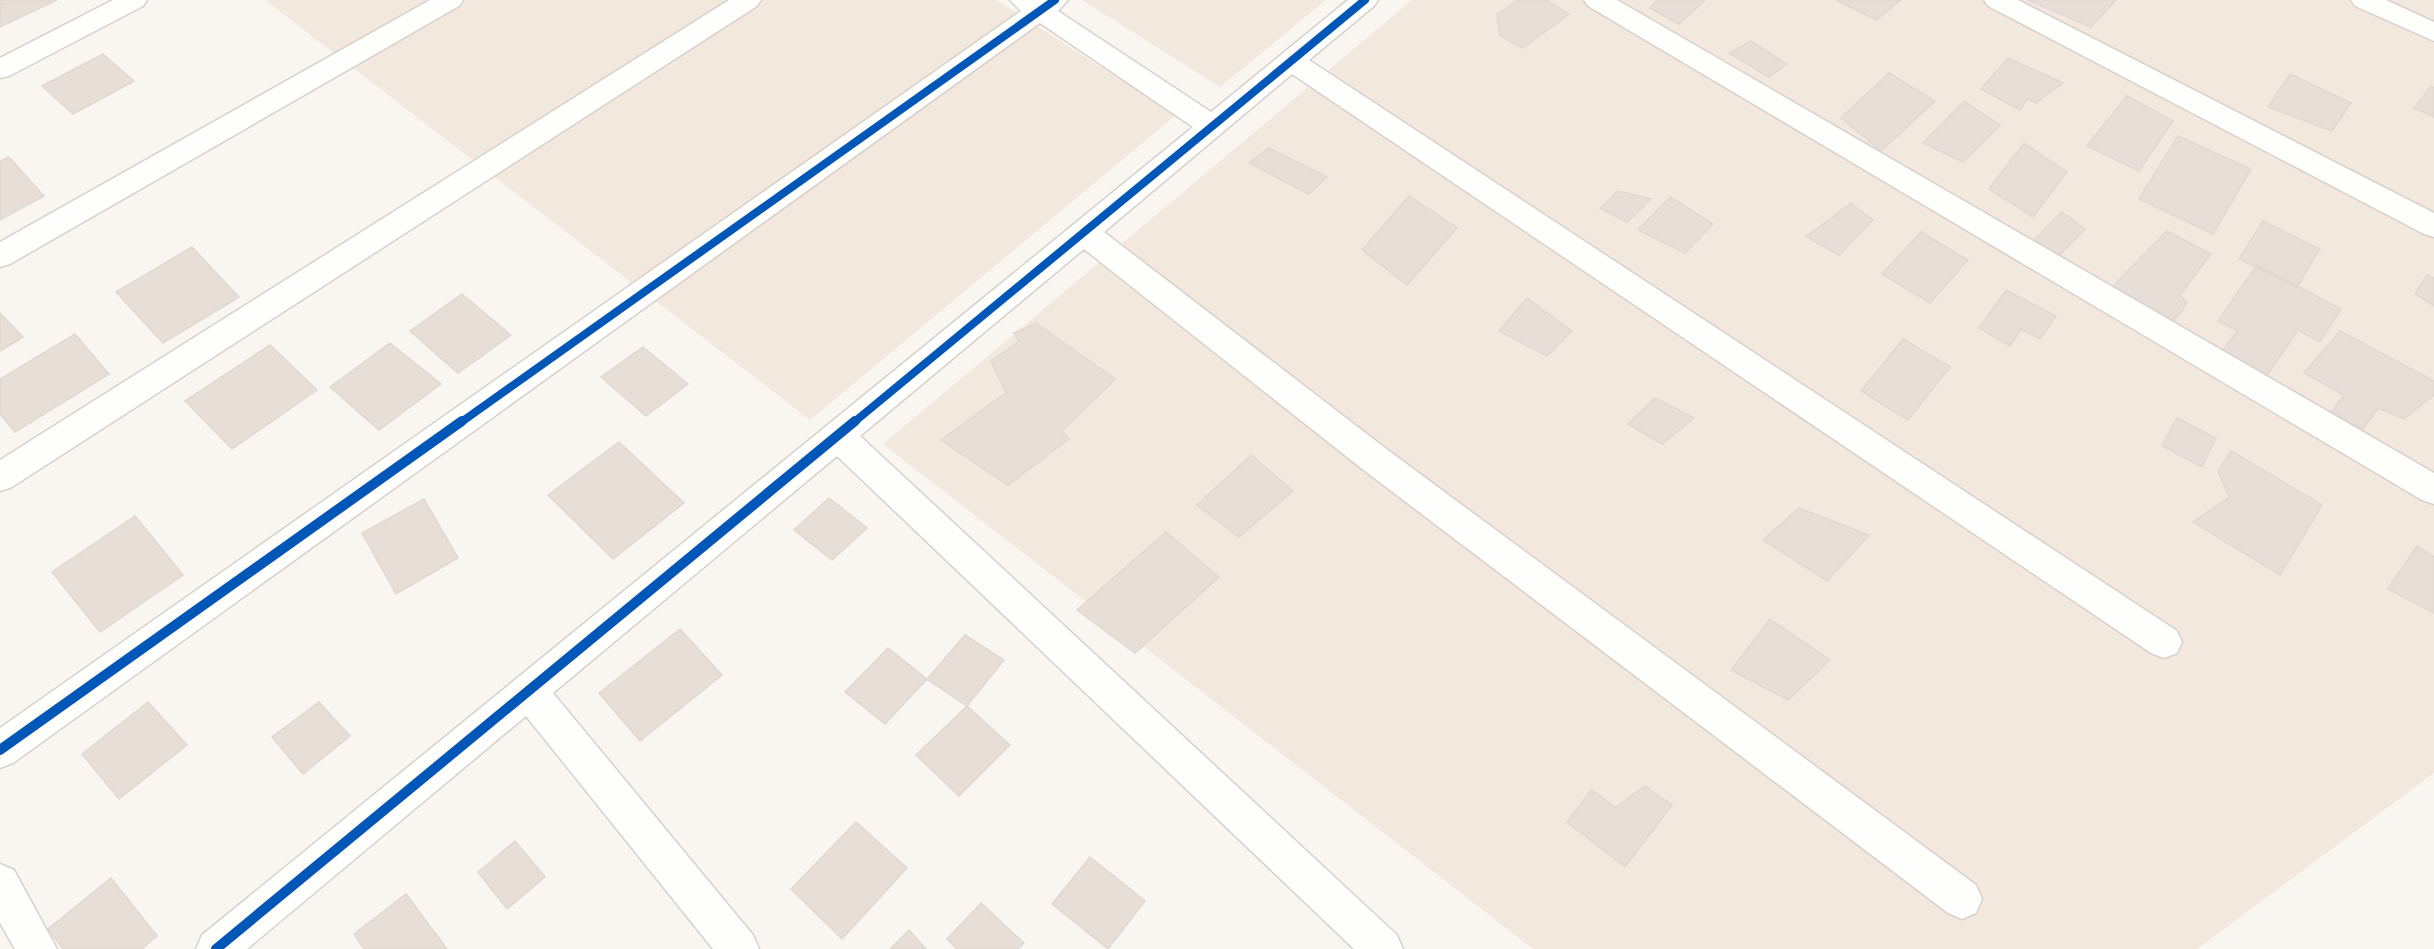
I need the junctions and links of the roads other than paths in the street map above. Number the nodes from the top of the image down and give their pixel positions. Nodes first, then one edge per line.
1 (134, 0) edge
2 (450, 0) edge
3 (748, 0) edge
4 (1365, 0) edge
5 (1597, 0) edge
6 (1997, 0) edge
7 (2364, 0) edge
8 (1039, 4) edge
9 (2434, 33) edge
10 (1290, 60) junction
11 (0, 69) edge
12 (1211, 125) junction
13 (2434, 226) edge
14 (1084, 233) junction
15 (0, 256) edge
16 (839, 437) junction
17 (0, 477) edge
18 (2434, 490) edge
19 (2164, 642) dead end
20 (529, 692) junction
21 (0, 750) edge
22 (0, 884) edge
23 (1962, 899) dead end
24 (37, 949) edge
25 (216, 949) edge
26 (738, 949) edge
27 (1383, 949) edge

1 - 11 street
2 - 15 street
3 - 17 street
4 - 10 street
5 - 18 street
6 - 13 street
7 - 9 street
8 - 12 street
8 - 21 street
10 - 12 street
10 - 19 street
12 - 14 street
14 - 16 street
14 - 23 street
16 - 20 street
16 - 27 street
20 - 25 street
20 - 26 street
22 - 24 street

